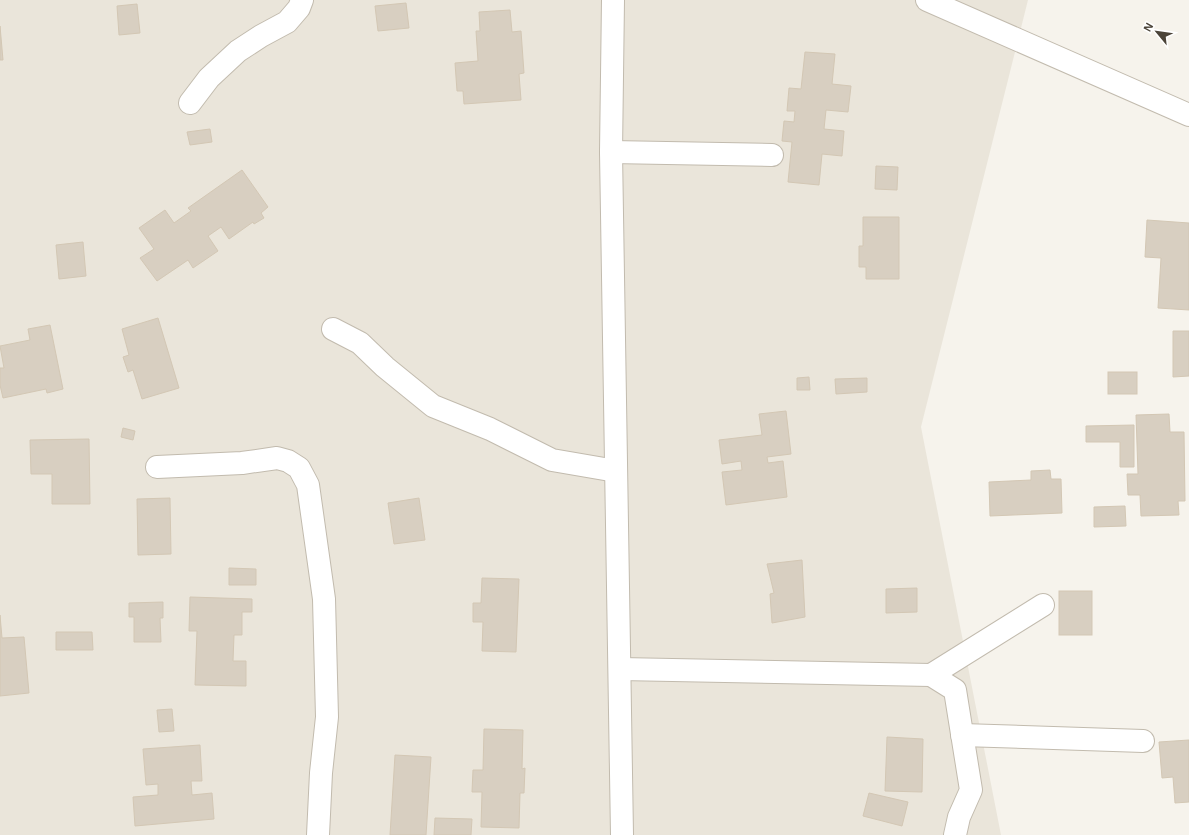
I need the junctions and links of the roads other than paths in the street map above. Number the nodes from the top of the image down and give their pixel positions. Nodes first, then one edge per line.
1 (302, 0) edge
2 (613, 0) edge
3 (927, 0) edge
4 (190, 103) dead end
5 (1189, 115) edge
6 (610, 152) junction
7 (772, 155) dead end
8 (333, 329) dead end
9 (157, 467) dead end
10 (616, 471) junction
11 (1042, 605) dead end
12 (620, 669) junction
13 (931, 675) junction
14 (962, 735) junction
15 (1143, 741) dead end
16 (318, 835) edge
17 (622, 835) edge
18 (955, 835) edge

1 - 4 street
2 - 6 street
3 - 5 street
6 - 7 street
6 - 10 street
8 - 10 street
9 - 16 street
10 - 12 street
11 - 13 street
12 - 13 street
12 - 17 street
13 - 14 street
14 - 15 street
14 - 18 street

